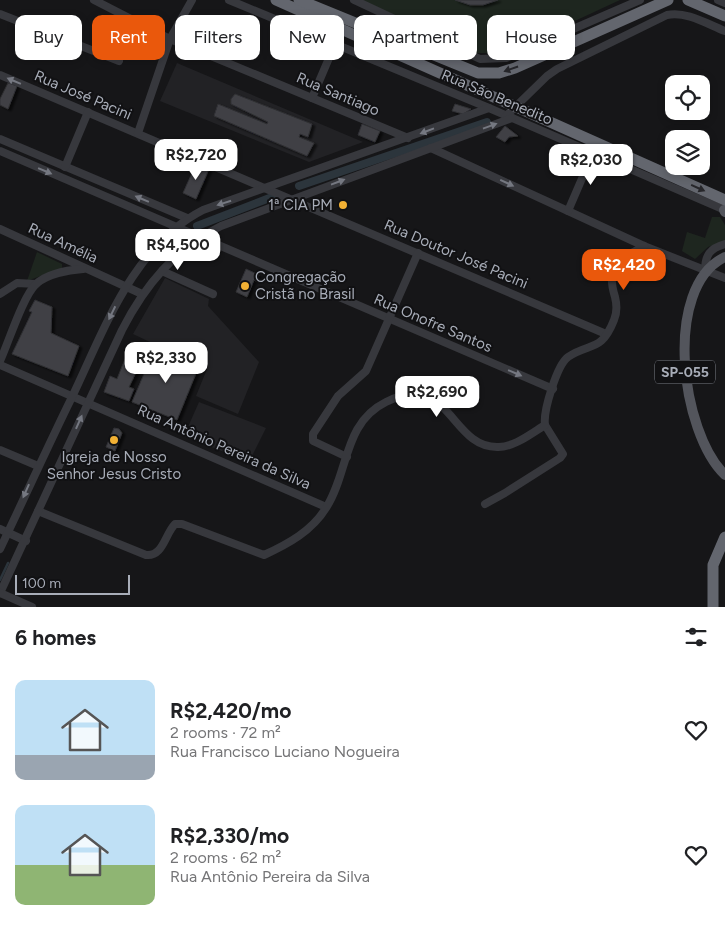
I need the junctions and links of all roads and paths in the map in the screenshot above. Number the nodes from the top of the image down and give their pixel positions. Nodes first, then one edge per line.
1 (94, 0) edge
2 (192, 0) edge
3 (229, 0) edge
4 (276, 0) edge
5 (299, 0) edge
6 (354, 0) edge
7 (640, 0) edge
8 (668, 0) edge
9 (688, 0) edge
10 (718, 0) edge
11 (725, 3) edge
12 (0, 14) edge
13 (725, 16) edge
14 (270, 17) edge
15 (725, 31) edge
16 (170, 39) junction
17 (344, 48) edge
18 (328, 60) edge
19 (119, 61) dead end
20 (0, 75) edge
21 (312, 98) junction
22 (489, 108) junction
23 (88, 112) junction
24 (509, 117) junction
25 (138, 133) junction
26 (408, 138) junction
27 (0, 139) edge
28 (431, 148) junction
29 (0, 151) edge
30 (593, 152) junction
31 (65, 167) junction
32 (268, 188) junction
33 (294, 199) junction
34 (725, 200) edge
35 (568, 211) junction
36 (725, 211) edge
37 (186, 218) junction
38 (176, 227) junction
39 (0, 229) edge
40 (199, 237) junction
41 (725, 244) edge
42 (644, 246) junction
43 (418, 253) junction
44 (725, 257) edge
45 (85, 269) junction
46 (162, 271) junction
47 (705, 271) junction
48 (725, 278) edge
49 (36, 284) junction
50 (126, 287) junction
51 (0, 294) edge
52 (142, 294) junction
53 (213, 294) dead end
54 (388, 318) junction
55 (606, 334) junction
56 (0, 363) edge
57 (552, 389) junction
58 (72, 395) junction
59 (88, 402) junction
60 (545, 425) junction
61 (0, 450) edge
62 (347, 457) junction
63 (38, 466) junction
64 (723, 472) edge
65 (485, 504) dead end
66 (326, 507) junction
67 (38, 511) junction
68 (0, 528) edge
69 (8, 532) junction
70 (725, 537) edge
71 (26, 541) junction
72 (725, 546) edge
73 (0, 549) edge
74 (715, 557) junction
75 (0, 593) edge
76 (32, 607) edge
77 (713, 607) edge

1 - 16 street, Rua Santiago
2 - 16 street
3 - 14 street, Rua São Benedito
4 -> 34 highway
8 -> 5 highway
6 - 7 street
9 - 13 highway
10 - 11 street
12 - 19 street
15 - 24 street
16 - 21 street, Rua Santiago
16 - 25 street
17 - 22 street, Rua São Benedito
18 - 21 street
23 -> 20 street, Rua José Pacini
21 - 26 street, Rua Santiago
22 - 24 street, Rua São Benedito
22 -> 26 street
23 - 25 street, Rua José Pacini
23 - 31 street
28 -> 24 street
24 - 30 street, Rua São Benedito
25 - 32 street, Rua José Pacini
26 - 32 street
27 - 31 street
33 -> 28 street
28 -> 35 street
29 -> 38 street, Rua Onofre Santos
30 - 35 street
30 - 36 street, Rua São Benedito
37 -> 31 street
32 - 33 street, Rua José Pacini
32 -> 37 street
33 - 40 street
33 - 43 street, Rua Doutor José Pacini
35 - 42 street
37 - 38 street
38 - 40 street, Rua Onofre Santos
38 - 50 street
39 - 45 street, Rua Amélia
40 - 46 street
40 - 54 street, Rua Onofre Santos
41 - 47 street
42 - 47 street
42 - 55 street
43 - 54 street
43 - 55 street, Rua Doutor José Pacini
44 - 47 main road
45 - 49 street
45 - 50 street, Rua Amélia
46 - 52 street
46 - 53 street
47 - 48 street
47 - 64 main road, SP-055
49 - 51 street
49 - 56 street
50 - 52 street, Rua Amélia
50 -> 58 street
52 - 59 street
54 -> 57 street, Rua Onofre Santos
54 - 62 street
55 - 57 street
56 - 58 street, Rua Antônio Pereira da Silva
57 - 60 street
58 - 59 street, Rua Antônio Pereira da Silva
58 - 63 street
59 - 66 street, Rua Antônio Pereira da Silva
67 -> 59 street
60 - 62 street
60 - 65 street
61 - 63 street
62 - 66 street
63 -> 69 street
66 - 67 street
67 - 71 street
68 - 69 street
69 - 71 street
69 - 73 street
70 - 74 highway
71 - 75 street
72 - 74 highway
74 - 77 highway
75 - 76 street

